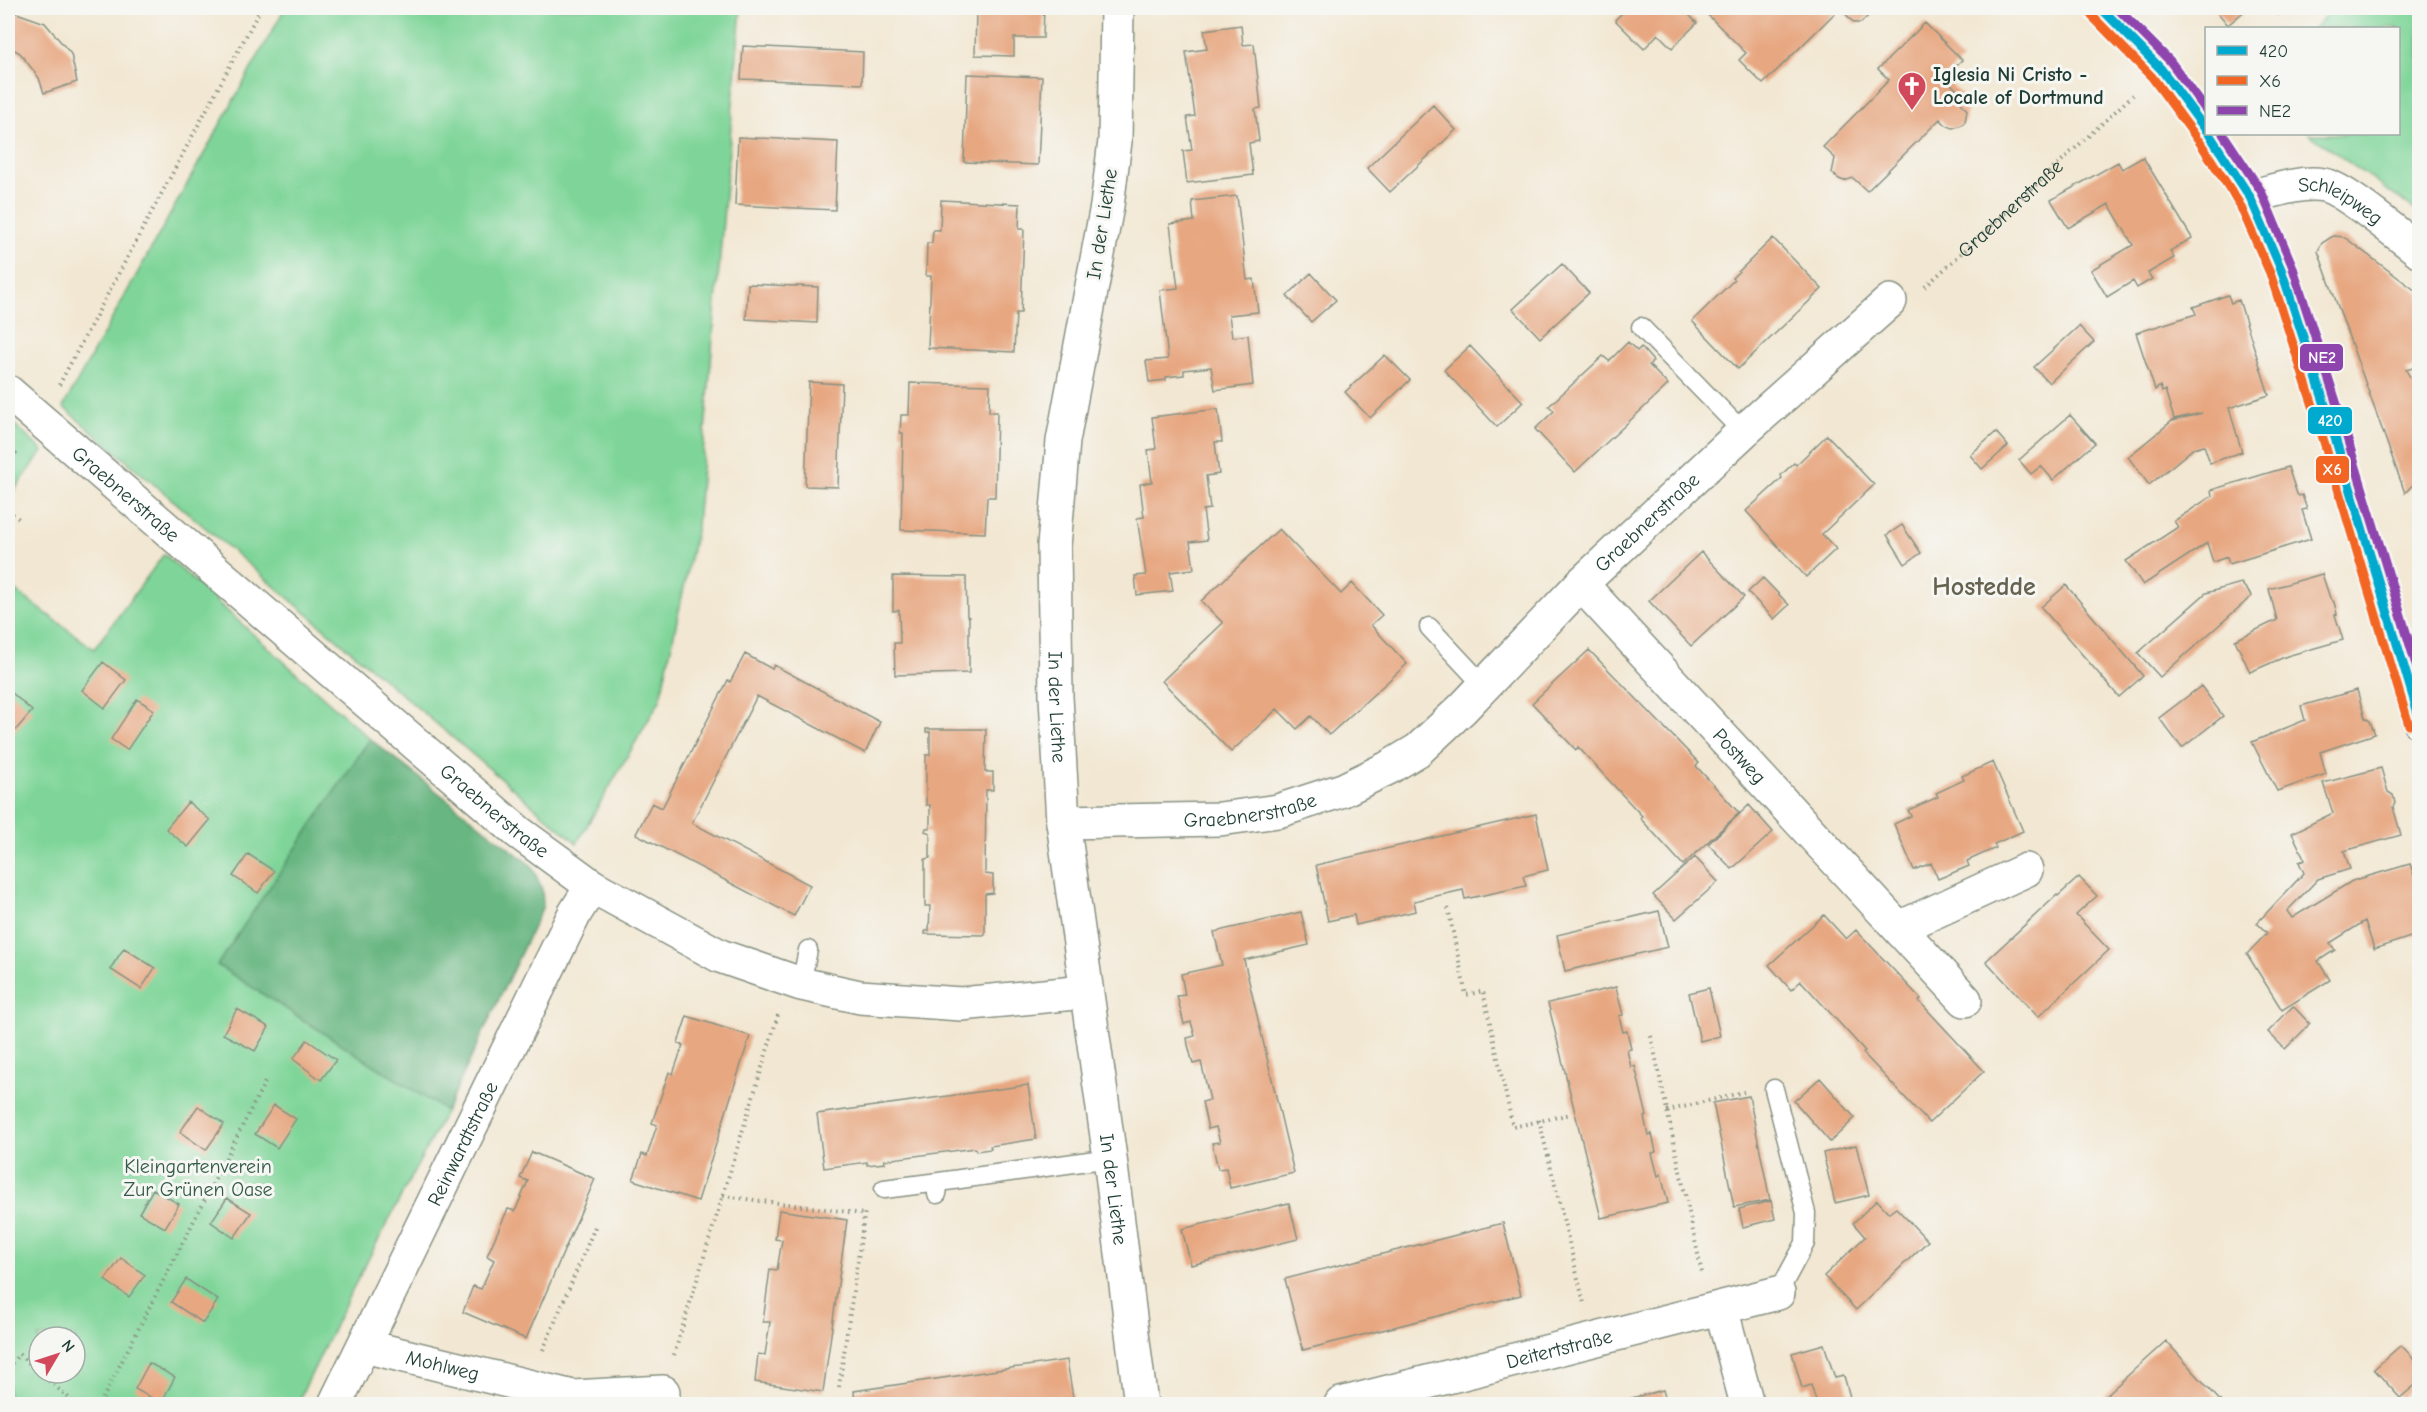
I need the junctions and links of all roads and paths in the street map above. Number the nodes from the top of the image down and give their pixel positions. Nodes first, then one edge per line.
1 (261, 8) edge
2 (1117, 8) edge
3 (2101, 8) edge
4 (2161, 69) junction
5 (2205, 128) edge
6 (2210, 135) edge
7 (2250, 197) junction
8 (2420, 251) edge
9 (1890, 301) joint
10 (1641, 327) dead end
11 (8, 392) edge
12 (39, 421) junction
13 (1743, 432) junction
14 (8, 510) edge
15 (19, 519) dead end
16 (1581, 584) junction
17 (1429, 627) dead end
18 (1484, 686) junction
19 (2420, 722) edge
20 (1063, 822) junction
21 (2026, 870) dead end
22 (592, 886) junction
23 (1448, 908) dead end
24 (1899, 927) junction
25 (808, 950) dead end
26 (794, 982) junction
27 (1085, 992) junction
28 (1965, 1000) dead end
29 (1651, 1036) dead end
30 (266, 1080) dead end
31 (1774, 1089) joint
32 (1667, 1111) junction
33 (1571, 1114) dead end
34 (1539, 1120) junction
35 (1110, 1158) junction
36 (884, 1189) joint
37 (723, 1196) junction
38 (864, 1214) junction
39 (595, 1227) dead end
40 (1703, 1276) dead end
41 (1778, 1293) joint
42 (1584, 1306) dead end
43 (1721, 1308) junction
44 (364, 1346) junction
45 (27, 1361) edge
46 (8, 1368) edge
47 (55, 1385) edge
48 (528, 1386) junction
49 (839, 1387) dead end
50 (663, 1392) joint
51 (76, 1404) edge
52 (100, 1404) edge
53 (335, 1404) edge
54 (1141, 1404) edge
55 (1341, 1404) edge
56 (1747, 1404) edge

1 - 12 path
2 - 20 street, In der Liethe
3 - 4 street
4 - 5 street
4 - 9 path, Graebnerstraße
6 - 7 street
7 - 8 street, Schleipweg
7 - 19 street
9 - 13 street, Graebnerstraße
10 - 13 lane
11 - 12 street, Graebnerstraße
12 - 22 street, Graebnerstraße
13 - 16 street, Graebnerstraße
14 - 15 path
16 - 18 street, Graebnerstraße
16 - 24 street, Postweg
17 - 18 lane
18 - 20 street, Graebnerstraße
20 - 27 street, In der Liethe
21 - 24 street
22 - 26 street, Graebnerstraße
22 - 44 street, Reinwardtstraße
23 - 34 path
24 - 28 street, Postweg
25 - 26 lane
26 - 27 street, Graebnerstraße
26 - 37 path
27 - 35 street, In der Liethe
29 - 32 path
30 - 52 path
31 - 32 path
31 - 41 lane
32 - 40 path
33 - 34 path
34 - 42 path
35 - 36 lane
35 - 54 street, In der Liethe
36 - 38 path
37 - 38 path
37 - 50 path
38 - 49 path
39 - 48 path
41 - 43 street, Deitertstraße
43 - 55 street, Deitertstraße
43 - 56 street
44 - 48 street, Mohlweg
44 - 53 street, Reinwardtstraße
45 - 46 path
47 - 51 path
48 - 50 street, Mohlweg

